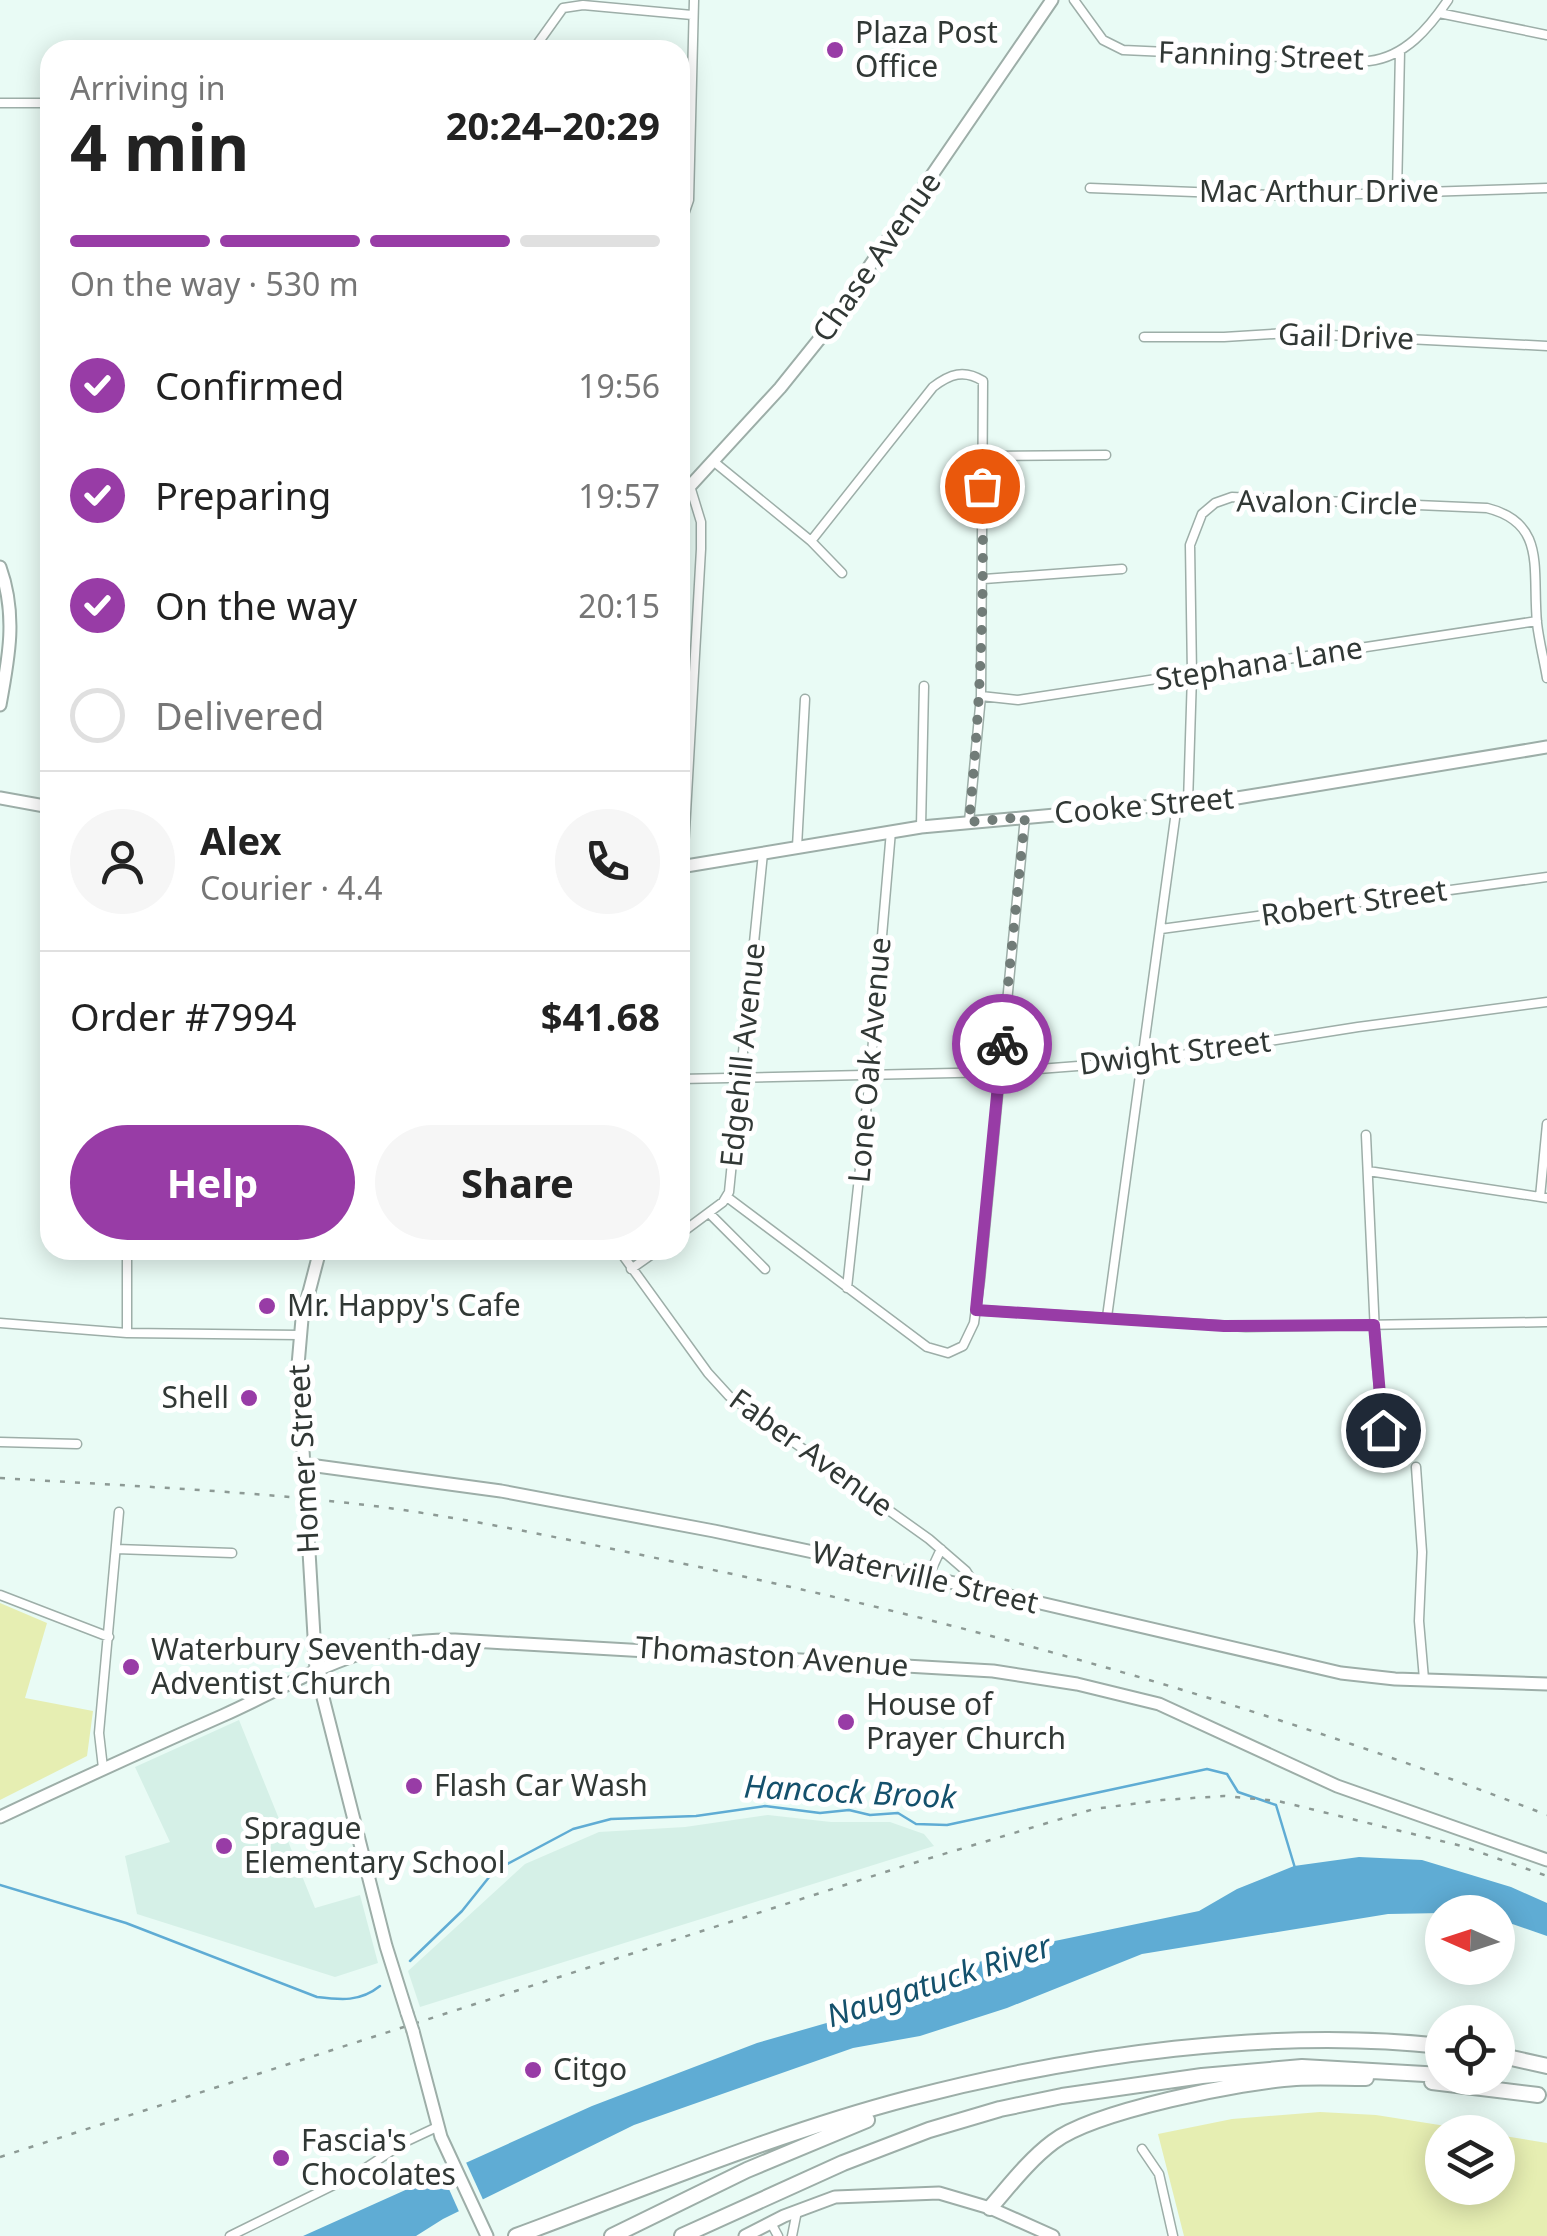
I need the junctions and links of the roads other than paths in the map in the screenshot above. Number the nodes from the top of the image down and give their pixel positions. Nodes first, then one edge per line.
1 (694, 0) edge
2 (1052, 0) edge
3 (1074, 0) edge
4 (1448, 0) edge
5 (1439, 13) junction
6 (692, 16) junction
7 (1547, 35) edge
8 (540, 40) edge
9 (1400, 51) junction
10 (40, 103) edge
11 (0, 104) edge
12 (690, 139) edge
13 (1090, 188) dead end
14 (1547, 188) edge
15 (1397, 194) junction
16 (1144, 337) dead end
17 (1547, 346) edge
18 (1106, 455) dead end
19 (981, 456) junction
20 (714, 461) junction
21 (690, 486) joint
22 (811, 541) junction
23 (0, 566) edge
24 (1122, 569) dead end
25 (842, 573) dead end
26 (984, 578) junction
27 (1537, 621) junction
28 (1192, 675) junction
29 (1547, 678) edge
30 (924, 686) dead end
31 (981, 696) junction
32 (806, 699) dead end
33 (0, 706) edge
34 (690, 726) edge
35 (1547, 746) edge
36 (0, 798) edge
37 (1182, 804) junction
38 (40, 806) edge
39 (1025, 817) junction
40 (969, 822) junction
41 (921, 827) junction
42 (891, 831) junction
43 (797, 847) junction
44 (763, 853) junction
45 (690, 865) edge
46 (1547, 877) edge
47 (1161, 928) junction
48 (1547, 1002) edge
49 (1143, 1060) junction
50 (999, 1072) junction
51 (870, 1076) junction
52 (690, 1079) edge
53 (742, 1079) junction
54 (1547, 1124) edge
55 (1366, 1135) dead end
56 (1368, 1171) junction
57 (727, 1196) junction
58 (1544, 1197) edge
59 (708, 1213) junction
60 (690, 1226) edge
61 (127, 1260) edge
62 (318, 1260) edge
63 (626, 1260) edge
64 (644, 1260) edge
65 (765, 1268) dead end
66 (631, 1269) junction
67 (847, 1288) junction
68 (976, 1310) junction
69 (1107, 1317) junction
70 (0, 1322) edge
71 (1547, 1322) edge
72 (1374, 1325) junction
73 (127, 1333) junction
74 (300, 1335) junction
75 (1384, 1441) dead end
76 (0, 1442) edge
77 (76, 1444) dead end
78 (302, 1464) junction
79 (1416, 1467) dead end
80 (118, 1512) dead end
81 (116, 1549) junction
82 (941, 1550) junction
83 (232, 1553) dead end
84 (928, 1577) junction
85 (977, 1588) junction
86 (0, 1595) edge
87 (108, 1637) junction
88 (316, 1670) junction
89 (1424, 1679) junction
90 (1547, 1684) edge
91 (104, 1768) junction
92 (0, 1817) edge
93 (1547, 1860) edge
94 (1425, 2045) edge
95 (1515, 2059) edge
96 (1547, 2066) edge
97 (1425, 2074) edge
98 (991, 2081) junction
99 (1515, 2090) edge
100 (1542, 2096) edge
101 (437, 2127) junction
102 (1142, 2149) dead end
103 (990, 2208) junction
104 (797, 2211) junction
105 (771, 2223) junction
106 (230, 2236) edge
107 (487, 2236) edge
108 (516, 2236) edge
109 (612, 2236) edge
110 (682, 2236) edge
111 (744, 2236) edge
112 (778, 2236) edge
113 (792, 2236) edge
114 (1053, 2236) edge
115 (1173, 2236) edge

1 - 6 street
2 - 20 main road, Chase Avenue
3 - 9 street, Fanning Street
4 - 5 street, Fanning Street
5 - 7 street
5 - 9 street, Fanning Street
6 - 8 street
6 - 12 street
9 - 15 street
10 - 11 street
13 - 15 street, Mac Arthur Drive
14 - 15 street, Mac Arthur Drive
16 - 17 street, Gail Drive
18 - 19 street
19 - 22 street
19 - 26 street
20 - 21 main road, Chase Avenue
20 - 22 street
21 - 34 street
22 - 25 street
23 - 33 main road
24 - 26 street
26 - 31 street
27 - 28 street, Stephana Lane
27 - 28 street, Avalon Circle
27 - 29 street, Avalon Circle
28 - 31 street, Stephana Lane
28 - 37 street, Avalon Circle
30 - 41 street
31 - 40 street
32 - 43 street
35 - 37 main road, Cooke Street
36 - 38 main road
37 - 39 main road, Cooke Street
37 - 47 street, Avalon Circle
39 - 40 main road, Cooke Street
39 - 50 street
40 - 41 main road, Cooke Street
41 - 42 main road, Cooke Street
42 - 43 main road, Cooke Street
42 - 51 street, Lone Oak Avenue
43 - 44 main road, Cooke Street
44 - 45 main road, Cooke Street
44 - 53 street, Edgehill Avenue
46 - 47 street, Robert Street
47 - 49 street, Avalon Circle
48 - 49 street, Dwight Street
49 - 50 street, Dwight Street
49 - 69 street, Avalon Circle
50 - 51 street, Dwight Street
50 - 68 street
51 - 53 street, Dwight Street
51 - 67 street, Lone Oak Avenue
52 - 53 street, Dwight Street
53 - 57 street, Edgehill Avenue
54 - 58 street
55 - 56 street
56 - 58 street
56 - 72 street
57 - 59 street, Edgehill Avenue
57 - 67 street
59 - 60 street, Edgehill Avenue
59 - 65 street
61 - 73 street
62 - 74 main road, Homer Street
63 - 66 street, Faber Avenue
64 - 66 street
66 - 82 street, Faber Avenue
67 - 68 street
68 - 69 street
69 - 72 street
70 - 73 street
71 - 72 street
72 - 75 street
73 - 74 street
74 - 78 main road, Homer Street
76 - 77 street
78 - 84 main road, Waterville Street
78 - 88 main road, Homer Street
79 - 89 street
80 - 81 street
81 - 83 street
81 - 87 street
82 - 84 street
82 - 85 street, Faber Avenue
84 - 85 main road, Waterville Street
85 - 89 main road, Waterville Street
86 - 87 street
87 - 91 street
88 - 91 main road, Thomaston Avenue
88 - 93 main road, Thomaston Avenue
88 - 101 main road, Homer Street, bridge
89 - 90 main road, Waterville Street
91 - 92 main road, Thomaston Avenue
94 - 98 highway
95 - 96 highway
97 - 110 highway
98 - 108 highway
98 - 109 highway
99 - 100 highway
100 - 103 highway
101 - 106 street
101 - 107 main road, Homer Street
102 - 115 street
103 - 104 main road
103 - 114 main road
104 - 105 main road
104 - 113 street
105 - 111 main road
105 - 112 street

